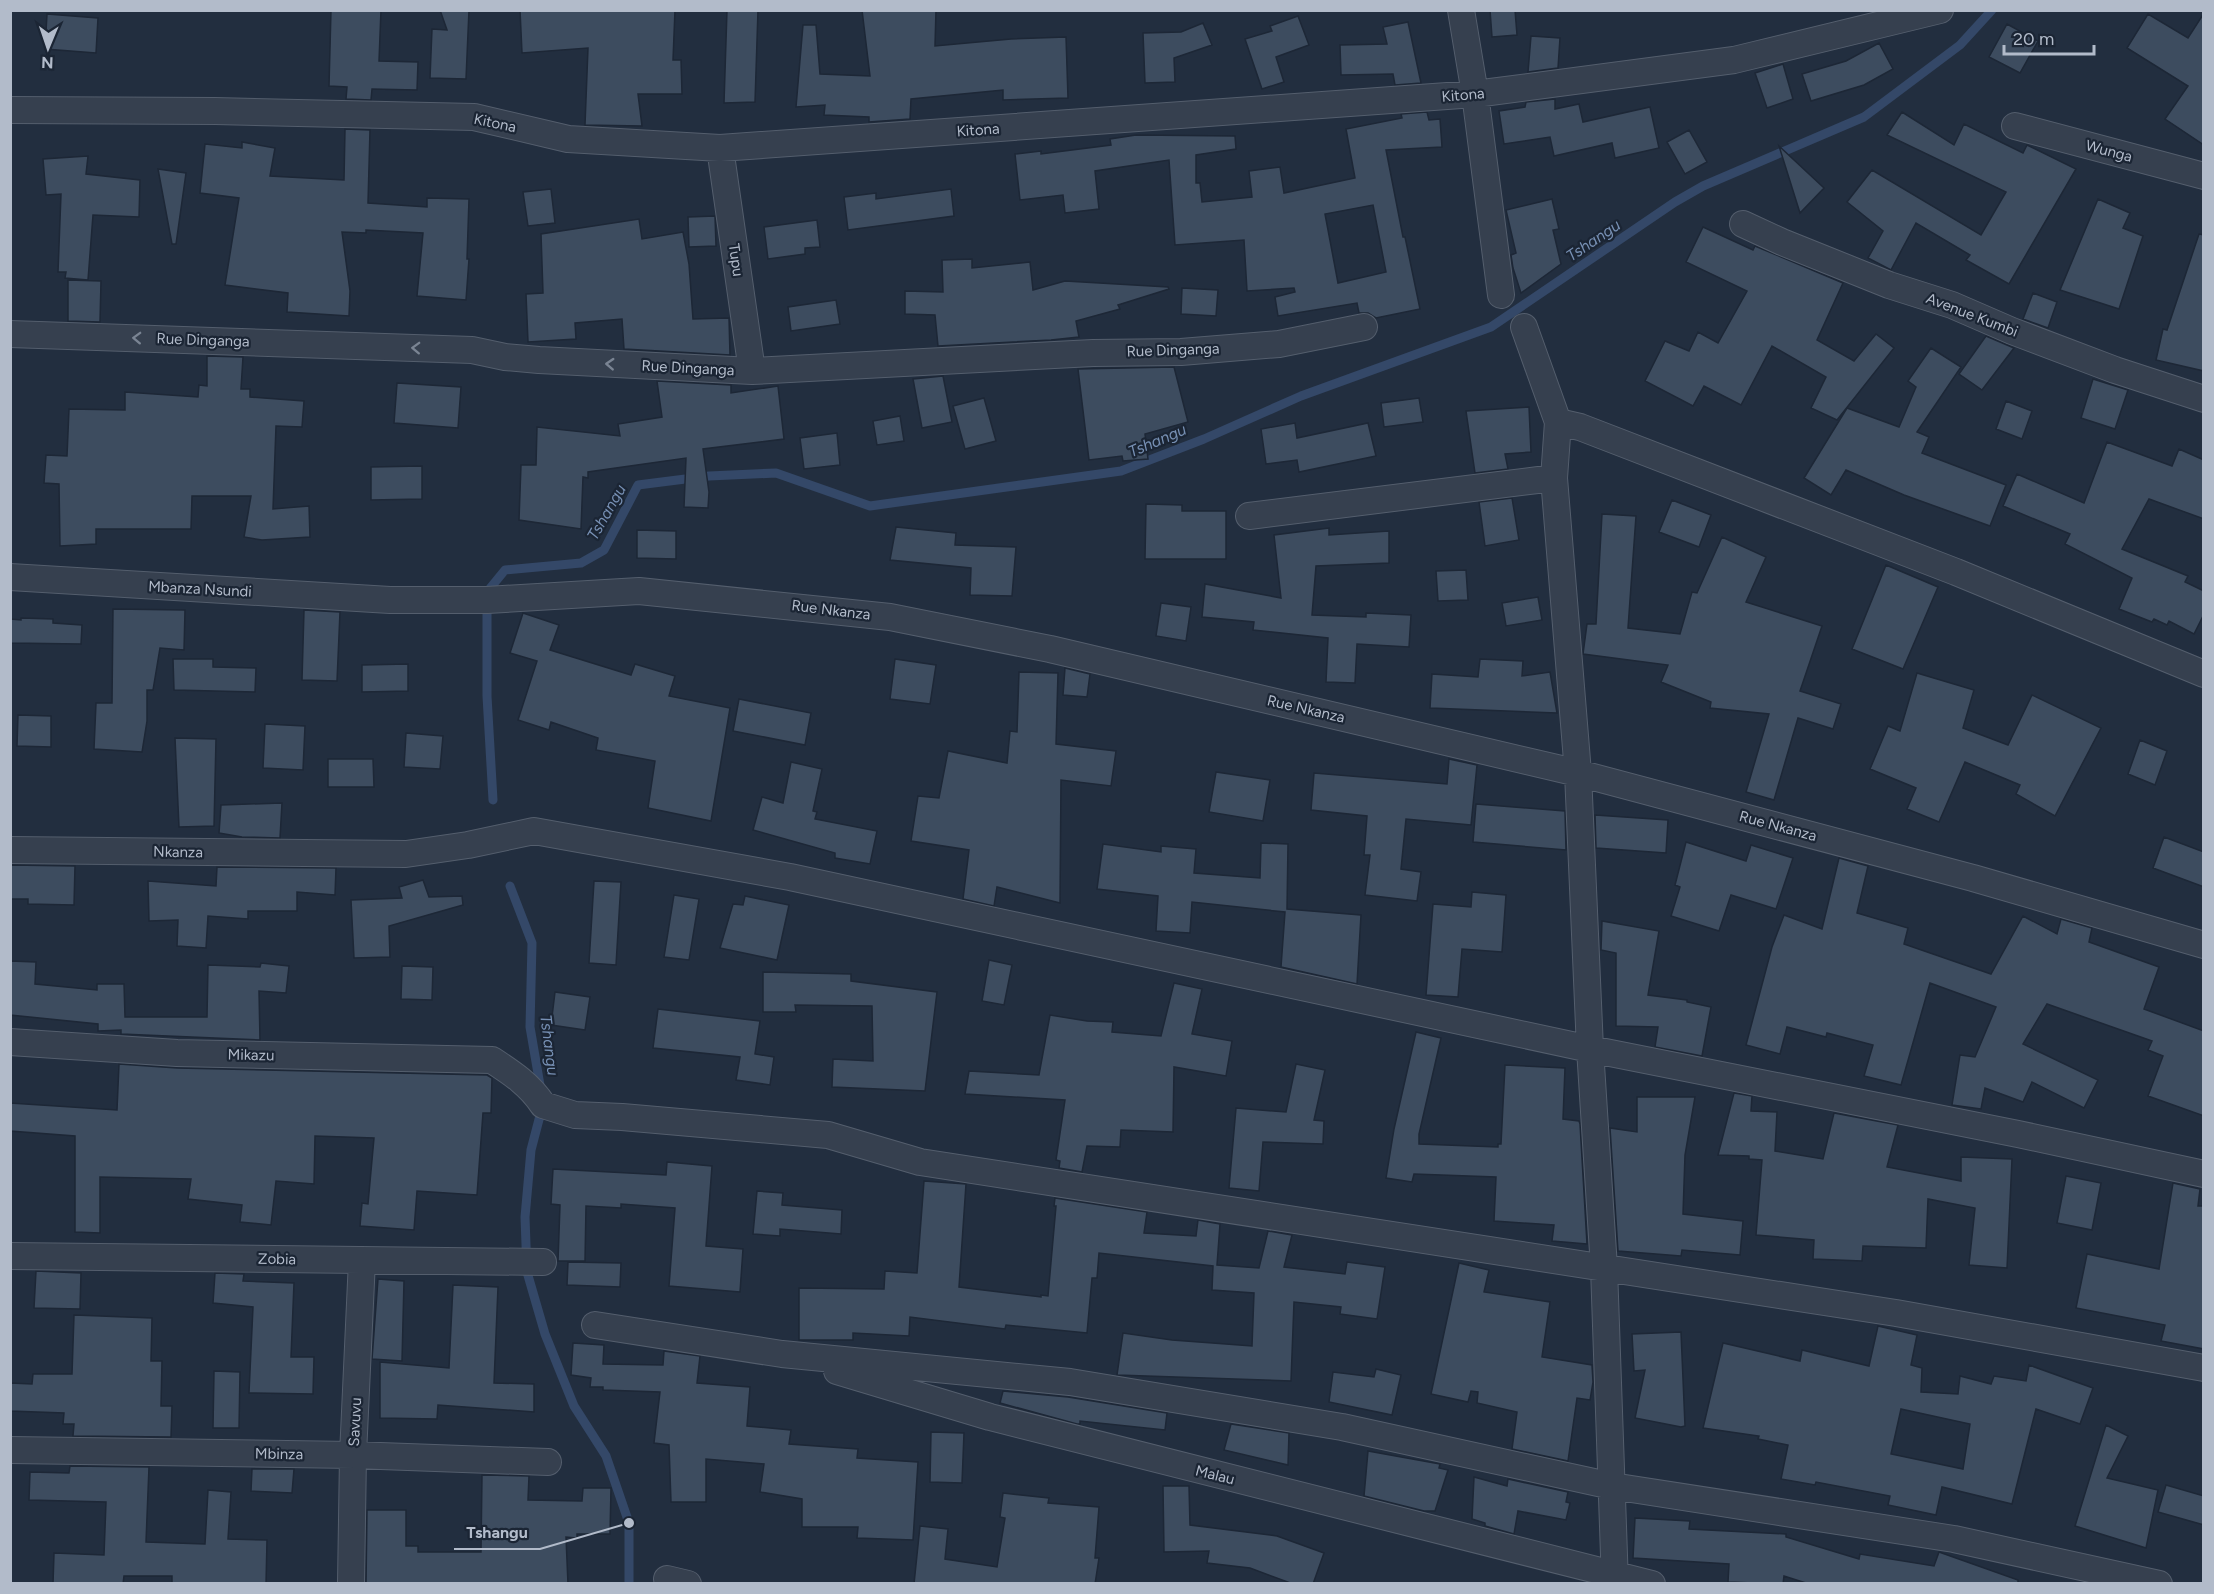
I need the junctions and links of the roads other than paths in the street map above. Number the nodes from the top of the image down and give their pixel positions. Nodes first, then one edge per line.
1 (1461, 10) edge
2 (1940, 10) edge
3 (1475, 94) junction
4 (10, 110) edge
5 (2015, 126) dead end
6 (720, 148) junction
7 (2204, 176) edge
8 (1743, 224) dead end
9 (1501, 295) dead end
10 (1364, 327) dead end
11 (1524, 327) dead end
12 (10, 334) edge
13 (752, 371) junction
14 (2204, 399) edge
15 (1558, 422) junction
16 (1554, 478) junction
17 (1249, 516) dead end
18 (10, 577) edge
19 (390, 600) joint
20 (2204, 674) edge
21 (1578, 773) junction
22 (10, 850) edge
23 (2204, 945) edge
24 (10, 1042) edge
25 (1590, 1049) junction
26 (2204, 1174) edge
27 (10, 1256) edge
28 (362, 1260) junction
29 (543, 1262) dead end
30 (1604, 1268) junction
31 (595, 1325) dead end
32 (782, 1354) junction
33 (2204, 1368) edge
34 (10, 1450) edge
35 (353, 1455) junction
36 (548, 1462) dead end
37 (1612, 1486) junction
38 (1615, 1579) edge
39 (351, 1584) edge
40 (1652, 1584) edge
41 (2159, 1584) edge

1 - 3 street
2 - 3 street, Kitona
3 - 6 street, Kitona
3 - 9 street
4 - 6 street, Kitona
5 - 7 street, Wunga
6 - 13 street, Tupu
8 - 14 street, Avenue Kumbi
10 - 13 street, Rue Dinganga
11 - 15 street
13 -> 12 street, Rue Dinganga
15 - 16 street
15 - 20 street
16 - 17 street
16 - 21 street
18 - 19 street, Mbanza Nsundi
19 - 21 street, Rue Nkanza
21 - 23 street, Rue Nkanza
21 - 25 street
22 - 25 street, Nkanza
24 - 30 street, Mikazu
25 - 26 street, Nkanza
25 - 30 street
27 - 28 street, Zobia
28 - 29 street, Zobia
28 - 35 street, Savuvu
30 - 33 street
30 - 37 street
31 - 32 street
32 - 37 street
32 - 38 street, Malau
34 - 35 street, Mbinza
35 - 36 street, Mbinza
35 - 39 street, Savuvu
37 - 38 street
37 - 41 street
38 - 40 street, Malau

